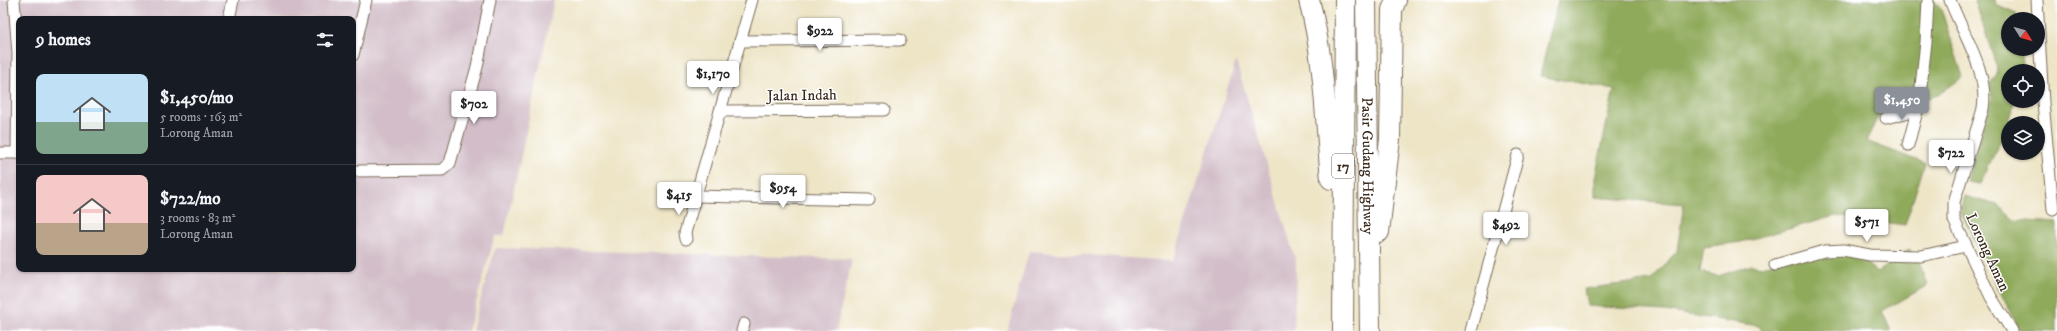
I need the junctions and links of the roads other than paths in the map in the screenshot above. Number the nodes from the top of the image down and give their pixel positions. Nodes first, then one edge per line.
1 (14, 0) edge
2 (233, 0) edge
3 (366, 0) edge
4 (490, 0) edge
5 (752, 0) edge
6 (1309, 0) edge
7 (1345, 0) edge
8 (1366, 0) edge
9 (1396, 0) edge
10 (1928, 0) edge
11 (1950, 0) edge
12 (2037, 0) edge
13 (230, 16) edge
14 (16, 27) edge
15 (900, 40) dead end
16 (356, 42) edge
17 (740, 42) junction
18 (1920, 104) junction
19 (884, 110) dead end
20 (720, 111) junction
21 (1886, 118) dead end
22 (1908, 145) dead end
23 (0, 153) edge
24 (16, 153) edge
25 (1518, 155) dead end
26 (356, 170) edge
27 (697, 196) junction
28 (869, 200) dead end
29 (2053, 209) dead end
30 (686, 239) dead end
31 (1966, 246) junction
32 (1775, 265) dead end
33 (1342, 285) junction
34 (1370, 327) edge
35 (1343, 331) edge
36 (1471, 331) edge
37 (2012, 331) edge

1 - 14 street
2 - 13 street
3 - 16 street
4 - 26 street
5 - 17 street
6 - 33 highway
7 - 33 highway, Pasir Gudang Highway / 17
8 - 34 highway, Pasir Gudang Highway / 17
9 - 34 highway
10 - 18 street
11 - 31 street, Lorong Aman
12 - 29 street
15 - 17 street
17 - 20 street
18 - 21 street
18 - 22 street
19 - 20 street, Jalan Indah
20 - 27 street
23 - 24 street
25 - 36 street
27 - 28 street
27 - 30 street
31 - 32 street
31 - 37 street, Lorong Aman
33 - 35 highway, Pasir Gudang Highway / 17

